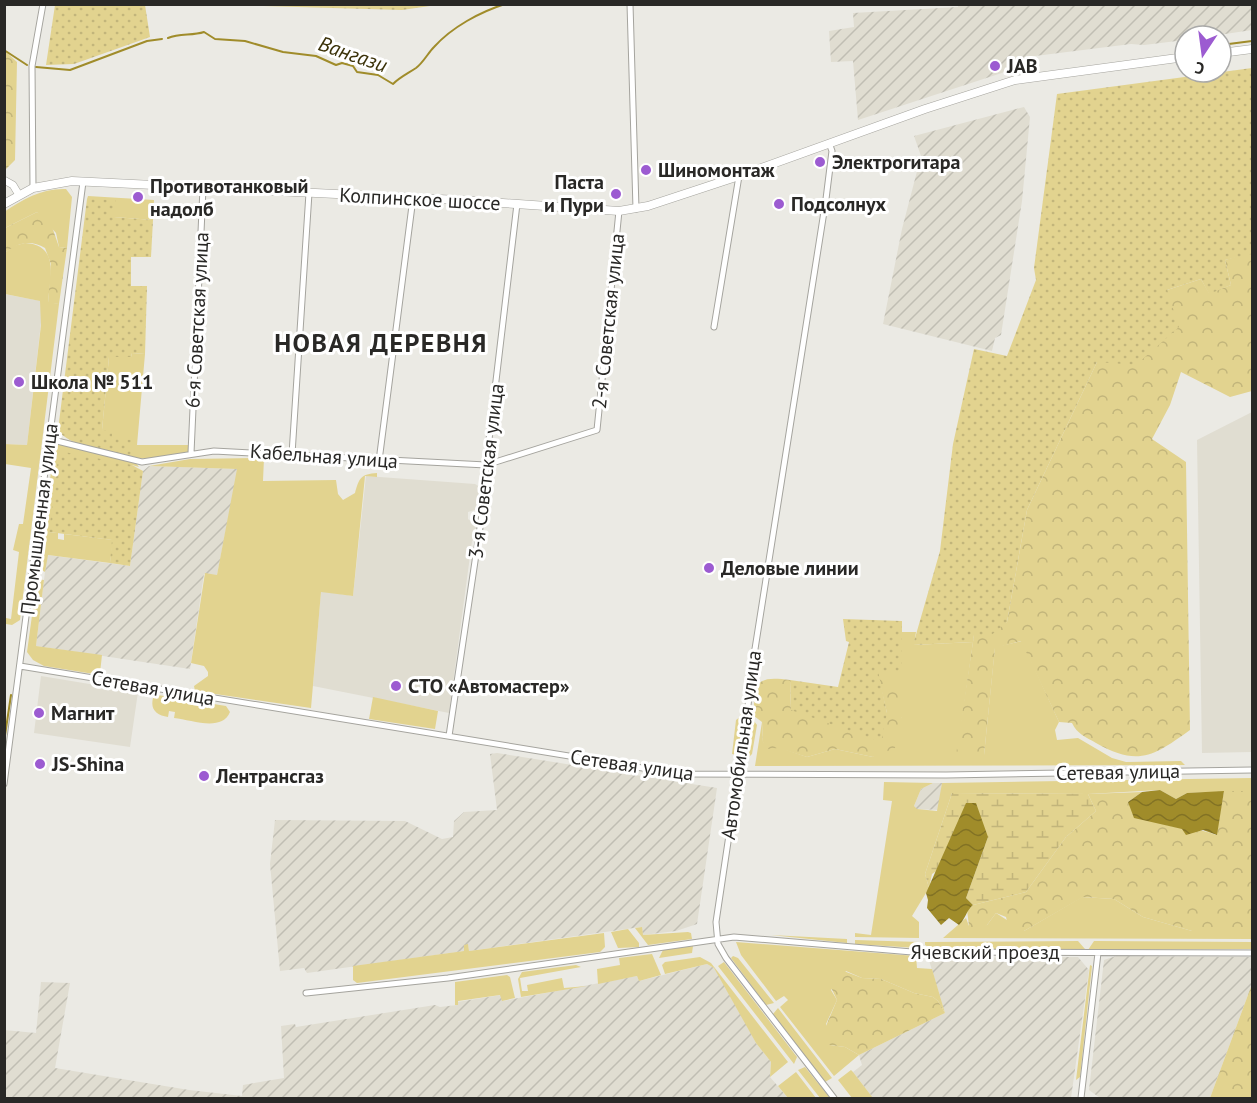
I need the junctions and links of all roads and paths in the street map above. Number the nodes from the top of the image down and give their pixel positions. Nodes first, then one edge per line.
1 (43, 4) edge
2 (630, 4) edge
3 (1252, 49) edge
4 (1233, 51) edge
5 (1173, 59) edge
6 (829, 143) junction
7 (739, 176) junction
8 (4, 180) edge
9 (83, 182) junction
10 (33, 188) junction
11 (203, 188) junction
12 (309, 193) junction
13 (19, 195) junction
14 (413, 198) junction
15 (4, 204) edge
16 (517, 204) junction
17 (636, 209) junction
18 (619, 211) junction
19 (714, 327) dead end
20 (597, 430) joint
21 (49, 439) junction
22 (191, 453) junction
23 (292, 454) junction
24 (380, 461) junction
25 (486, 465) junction
26 (20, 666) junction
27 (449, 736) junction
28 (1252, 770) edge
29 (738, 774) junction
30 (4, 784) edge
31 (717, 939) junction
32 (1098, 952) junction
33 (1252, 953) edge
34 (306, 993) dead end
35 (834, 1098) edge
36 (1081, 1098) edge

1 - 10 street
2 - 17 street
3 - 4 main road
5 - 6 main road, Колпинское шоссе
6 - 7 main road, Колпинское шоссе
6 - 29 street, Автомобильная улица
7 - 17 main road, Колпинское шоссе
7 - 19 street
8 - 13 street
9 - 10 main road, Колпинское шоссе
9 - 11 main road, Колпинское шоссе
9 - 21 street, Промышленная улица
10 - 13 main road, Колпинское шоссе
11 - 12 main road, Колпинское шоссе
11 - 22 street, 6-я Советская улица
12 - 14 main road, Колпинское шоссе
12 - 23 street
13 - 15 main road, Колпинское шоссе
14 - 16 main road, Колпинское шоссе
14 - 24 street
16 - 18 main road, Колпинское шоссе
16 - 25 street, 3-я Советская улица
17 - 18 main road, Колпинское шоссе
18 - 20 street, 2-я Советская улица
20 - 25 street, Кабельная улица
21 - 22 street, Кабельная улица
21 - 26 street, Промышленная улица
22 - 23 street, Кабельная улица
23 - 24 street, Кабельная улица
24 - 25 street, Кабельная улица
25 - 27 street, 3-я Советская улица
26 - 27 street, Сетевая улица
26 - 30 street, Промышленная улица
27 - 29 street, Сетевая улица
28 - 29 street, Сетевая улица
29 - 31 street, Автомобильная улица
31 - 32 street, Ячевский проезд
31 - 34 street
31 - 35 street
32 - 33 street, Ячевский проезд
32 - 36 street

